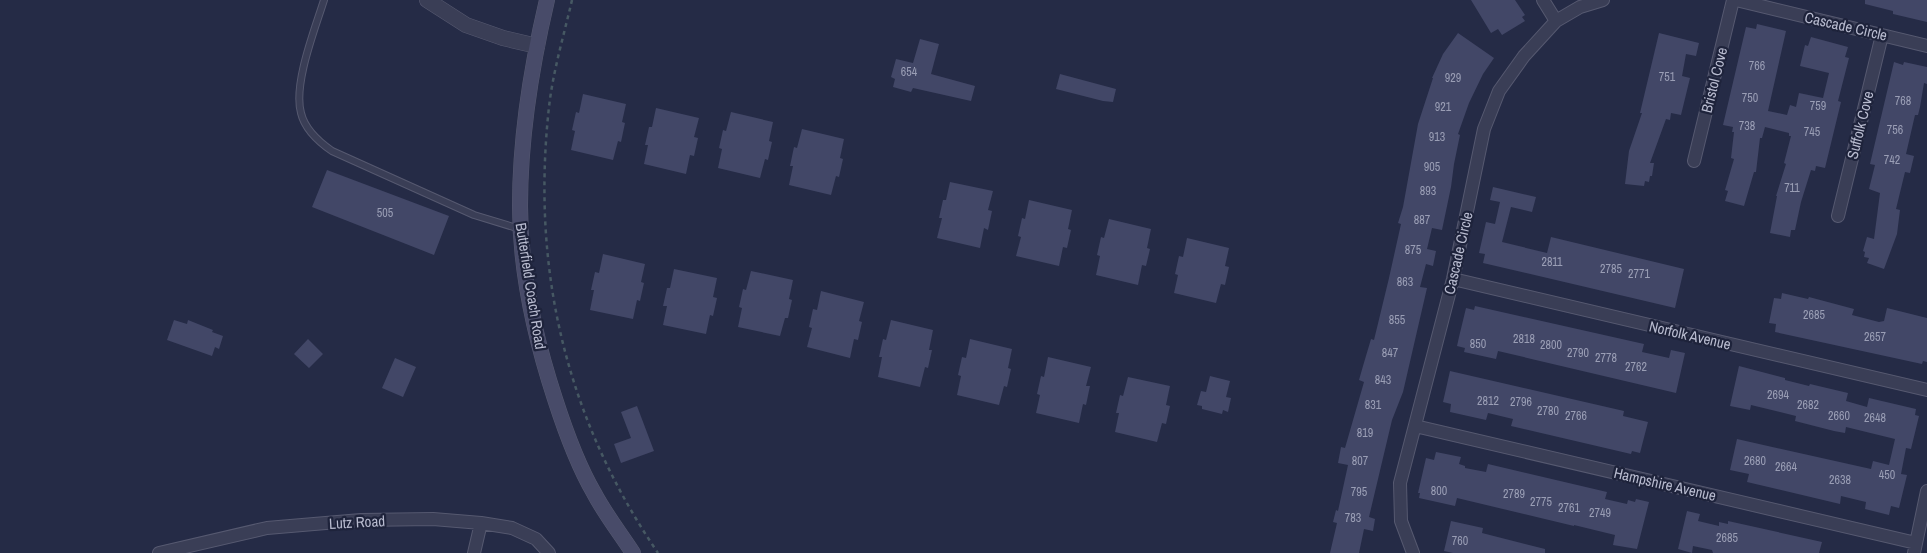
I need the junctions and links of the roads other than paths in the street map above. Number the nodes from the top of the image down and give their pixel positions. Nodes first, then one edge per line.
1 (324, 0) edge
2 (428, 0) edge
3 (547, 0) edge
4 (1543, 0) edge
5 (1602, 0) edge
6 (1735, 0) edge
7 (1578, 3) edge
8 (1556, 21) junction
9 (1882, 35) junction
10 (537, 46) junction
11 (1927, 46) edge
12 (1694, 161) dead end
13 (1838, 216) dead end
14 (521, 229) junction
15 (1453, 279) junction
16 (1927, 390) edge
17 (1414, 426) junction
18 (1927, 492) edge
19 (481, 523) junction
20 (1915, 548) edge
21 (159, 553) edge
22 (474, 553) edge
23 (549, 553) edge
24 (633, 553) edge
25 (1413, 553) edge

1 - 14 lane
2 - 10 street
3 - 10 main road, Butterfield Coach Road
4 - 8 street
5 - 7 street, Cascade Circle
6 - 9 street, Cascade Circle
6 - 12 street, Bristol Cove
7 - 8 street, Cascade Circle
8 - 15 street, Cascade Circle
9 - 11 street, Cascade Circle
9 - 13 street, Suffolk Cove
10 - 14 main road, Butterfield Coach Road
14 - 24 main road, Butterfield Coach Road
15 - 16 street, Norfolk Avenue
15 - 17 street, Cascade Circle
17 - 20 street, Hampshire Avenue
17 - 25 street, Cascade Circle
18 - 20 street
19 - 21 street, Lutz Road
19 - 22 street
19 - 23 street, Lutz Road

